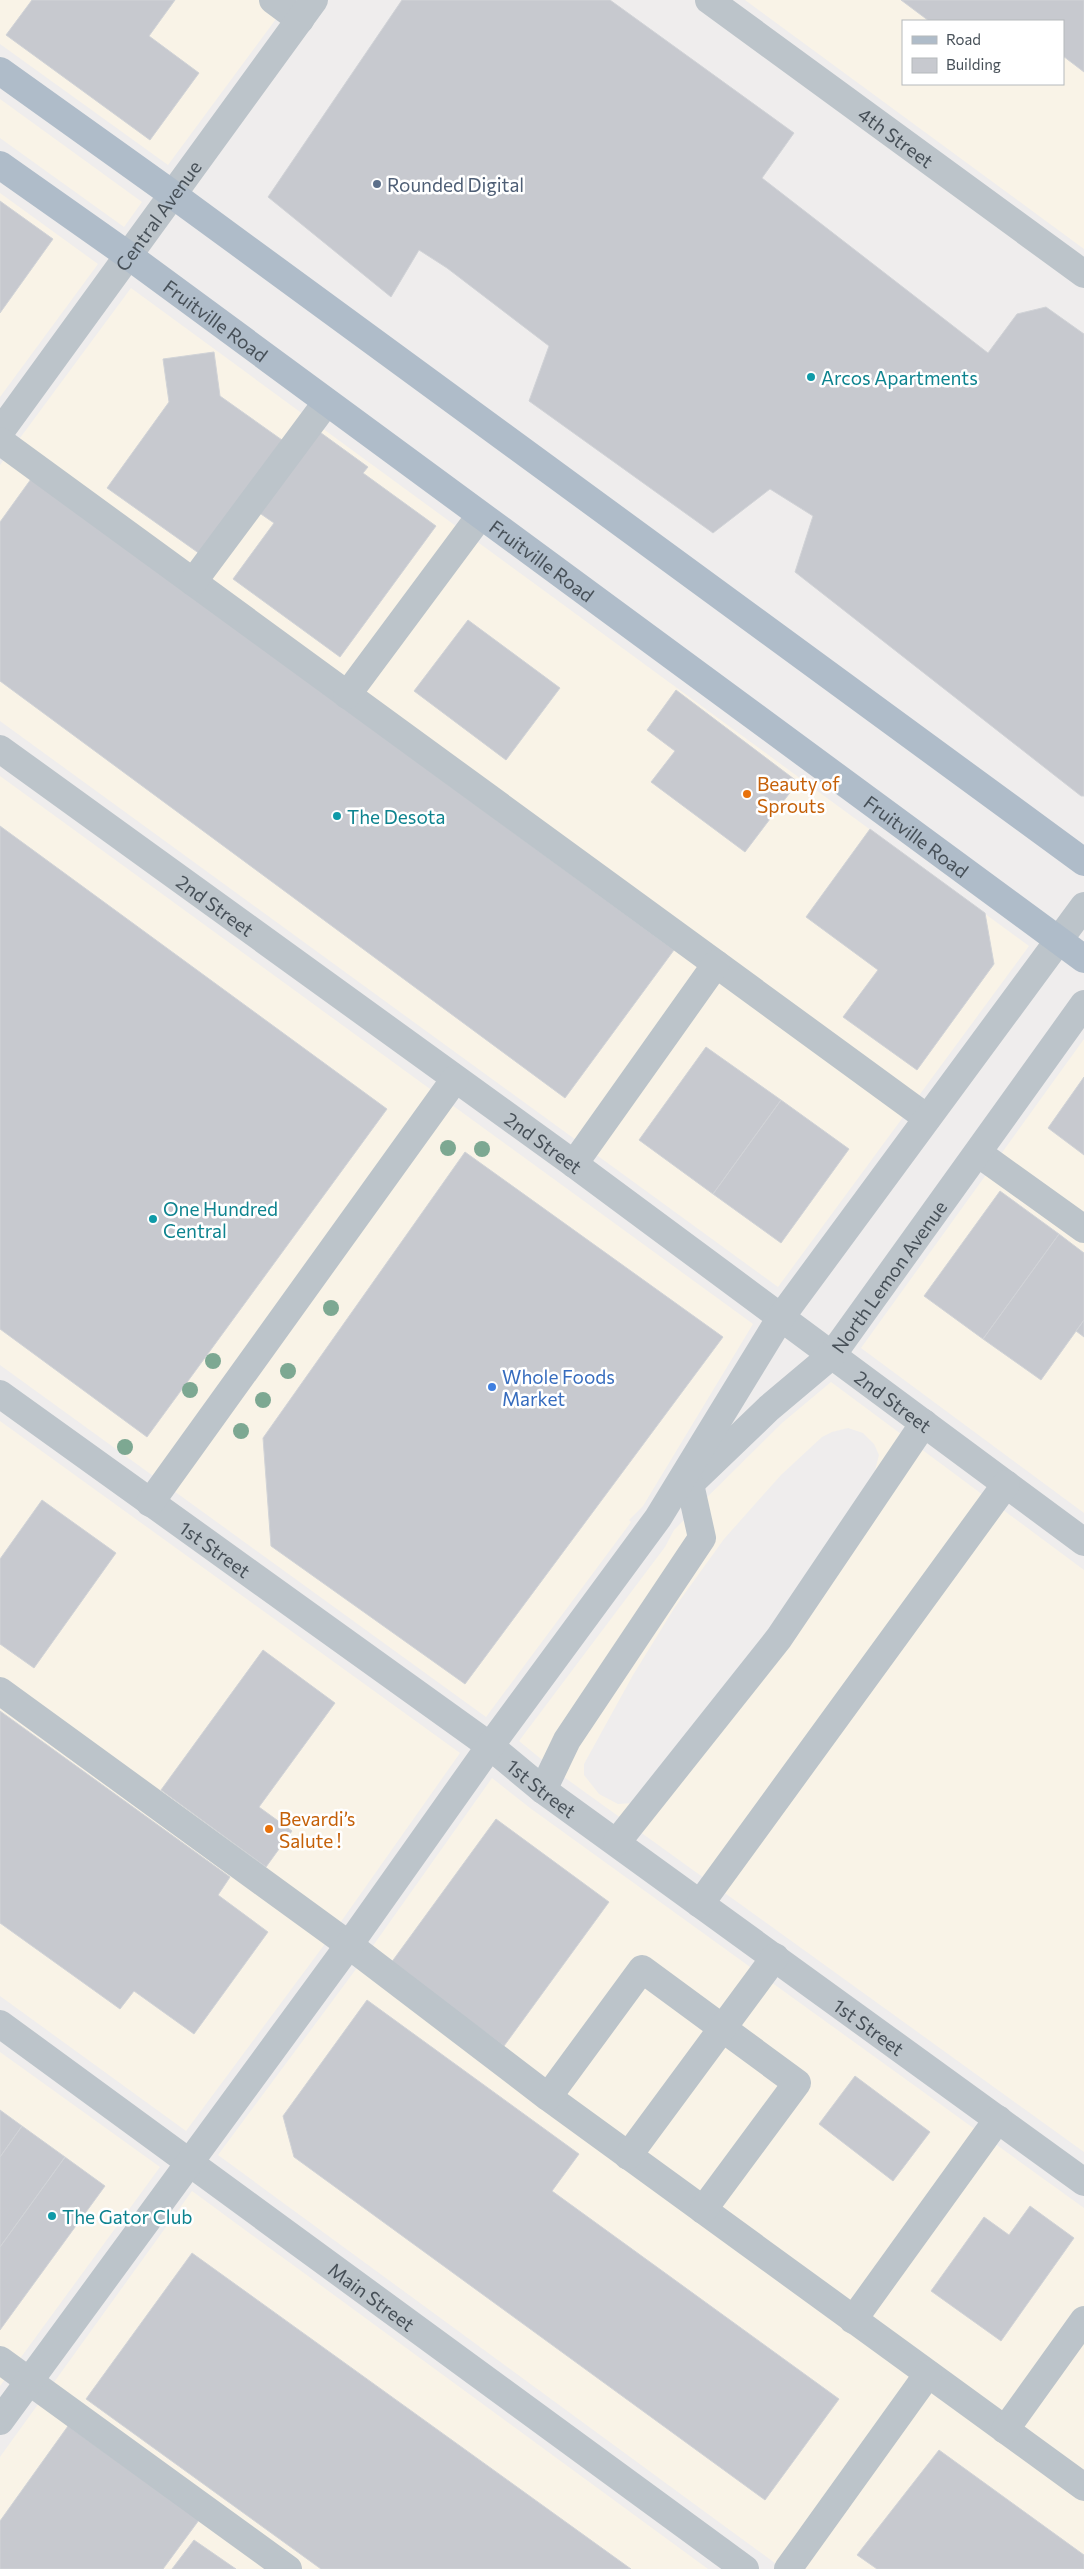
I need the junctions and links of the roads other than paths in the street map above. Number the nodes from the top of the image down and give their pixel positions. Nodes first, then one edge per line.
1 (273, 0) edge
2 (709, 0) edge
3 (307, 10) edge
4 (0, 71) edge
5 (0, 165) edge
6 (172, 194) junction
7 (129, 256) junction
8 (1083, 272) edge
9 (326, 403) junction
10 (0, 432) edge
11 (0, 441) edge
12 (480, 516) junction
13 (193, 582) junction
14 (347, 695) junction
15 (0, 749) edge
16 (1084, 862) edge
17 (1084, 906) edge
18 (1059, 940) junction
19 (1084, 959) edge
20 (716, 964) junction
21 (1084, 1004) edge
22 (455, 1079) junction
23 (927, 1118) junction
24 (978, 1153) junction
25 (574, 1164) junction
26 (1084, 1229) edge
27 (781, 1317) junction
28 (832, 1355) junction
29 (0, 1394) edge
30 (924, 1423) junction
31 (690, 1484) junction
32 (1006, 1484) junction
33 (150, 1503) junction
34 (658, 1518) junction
35 (1084, 1542) edge
36 (0, 1692) edge
37 (490, 1746) junction
38 (544, 1790) junction
39 (617, 1842) junction
40 (700, 1904) junction
41 (350, 1945) junction
42 (775, 1957) junction
43 (0, 2024) edge
44 (722, 2028) junction
45 (548, 2097) junction
46 (998, 2119) junction
47 (628, 2156) junction
48 (189, 2161) junction
49 (1084, 2182) edge
50 (703, 2210) junction
51 (853, 2320) junction
52 (1084, 2320) edge
53 (0, 2360) edge
54 (928, 2374) junction
55 (29, 2380) junction
56 (0, 2422) edge
57 (1005, 2430) junction
58 (1084, 2487) edge
59 (288, 2569) edge
60 (745, 2569) edge
61 (788, 2569) edge

1 - 3 street
2 - 8 street, 4th Street
3 - 6 street, Central Avenue
4 - 6 main road
5 - 7 main road, Fruitville Road
6 - 7 street, Central Avenue
6 - 16 main road
7 - 9 main road, Fruitville Road
7 - 10 street, Central Avenue
9 - 12 main road, Fruitville Road
9 - 13 street
11 - 13 street
12 - 14 street
12 - 18 main road, Fruitville Road
13 - 14 street
14 - 20 street
15 - 22 street, 2nd Street
17 - 18 street
18 - 19 main road, Fruitville Road
18 - 23 street
20 - 23 street
20 - 25 street
21 - 24 street, North Lemon Avenue
22 - 25 street, 2nd Street
22 - 33 street
23 - 27 street
24 - 26 street
24 - 28 street, North Lemon Avenue
25 - 27 street, 2nd Street
27 - 28 street, 2nd Street
27 - 34 street
28 - 30 street, 2nd Street
28 - 31 street, North Lemon Avenue
29 - 33 street, 1st Street
30 - 32 street, 2nd Street
30 - 39 street
31 - 34 street, North Lemon Avenue
31 - 38 street
32 - 35 street, 2nd Street
32 - 40 street
33 - 37 street, 1st Street
34 - 37 street
36 - 41 street
37 - 38 street, 1st Street
37 - 41 street
38 - 39 street, 1st Street
39 - 40 street, 1st Street
40 - 42 street, 1st Street
41 - 45 street
41 - 48 street
42 - 44 street
42 - 46 street, 1st Street
43 - 48 street, Main Street
44 - 45 street
44 - 47 street
44 - 50 street
45 - 47 street
46 - 49 street, 1st Street
46 - 51 street
47 - 50 street
48 - 55 street
48 - 60 street, Main Street
50 - 51 street
51 - 54 street
52 - 57 street
53 - 55 street
54 - 57 street
54 - 61 street
55 - 56 street
55 - 59 street
57 - 58 street

